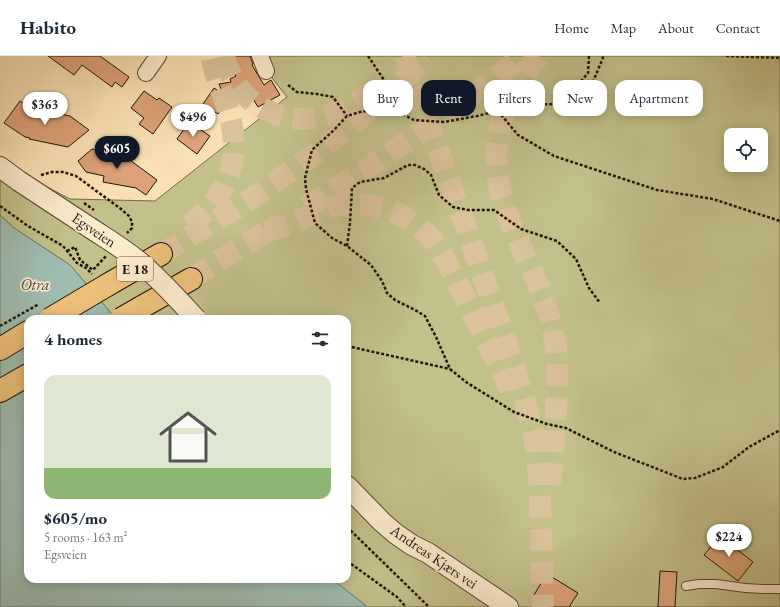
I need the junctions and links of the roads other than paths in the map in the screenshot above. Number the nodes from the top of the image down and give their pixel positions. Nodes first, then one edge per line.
1 (158, 56) edge
2 (260, 56) edge
3 (266, 71) dead end
4 (146, 73) dead end
5 (0, 167) edge
6 (161, 254) tunnel mouth
7 (191, 279) tunnel mouth
8 (55, 315) edge
9 (128, 315) edge
10 (192, 315) edge
11 (24, 334) edge
12 (0, 349) edge
13 (24, 377) edge
14 (0, 391) edge
15 (351, 490) edge
16 (686, 586) dead end
17 (780, 589) edge
18 (508, 607) edge

1 - 4 street
2 - 3 street
5 - 10 street, Egsveien, bridge
6 - 8 highway, E 18, bridge
7 - 9 highway, E 18, bridge
11 - 12 highway
13 - 14 highway
15 - 18 street, Andreas Kjærs vei
16 - 17 lane

